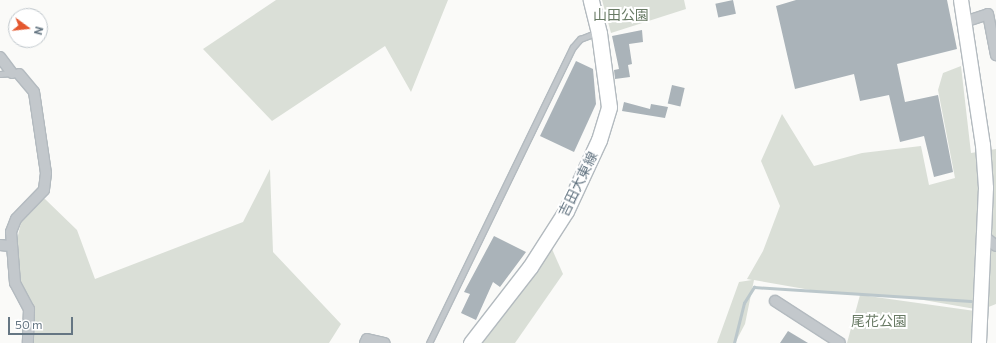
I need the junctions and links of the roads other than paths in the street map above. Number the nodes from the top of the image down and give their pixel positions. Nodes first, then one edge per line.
1 (591, 0) edge
2 (961, 0) edge
3 (964, 22) junction
4 (599, 32) junction
5 (996, 55) edge
6 (0, 57) edge
7 (16, 73) junction
8 (0, 74) edge
9 (985, 237) junction
10 (0, 246) edge
11 (11, 246) junction
12 (996, 246) edge
13 (775, 300) dead end
14 (28, 343) edge
15 (364, 343) edge
16 (385, 343) edge
17 (429, 343) edge
18 (471, 343) edge
19 (840, 343) edge
20 (979, 343) edge

1 - 4 main road, 吉田大東線
2 - 3 street
3 - 5 street
3 - 9 street
4 - 17 lane
4 - 18 main road, 吉田大東線
6 - 7 street
7 - 8 lane
7 - 11 street
9 - 12 street
9 - 20 street
10 - 11 street
11 - 14 street
13 - 19 street
15 - 16 street

